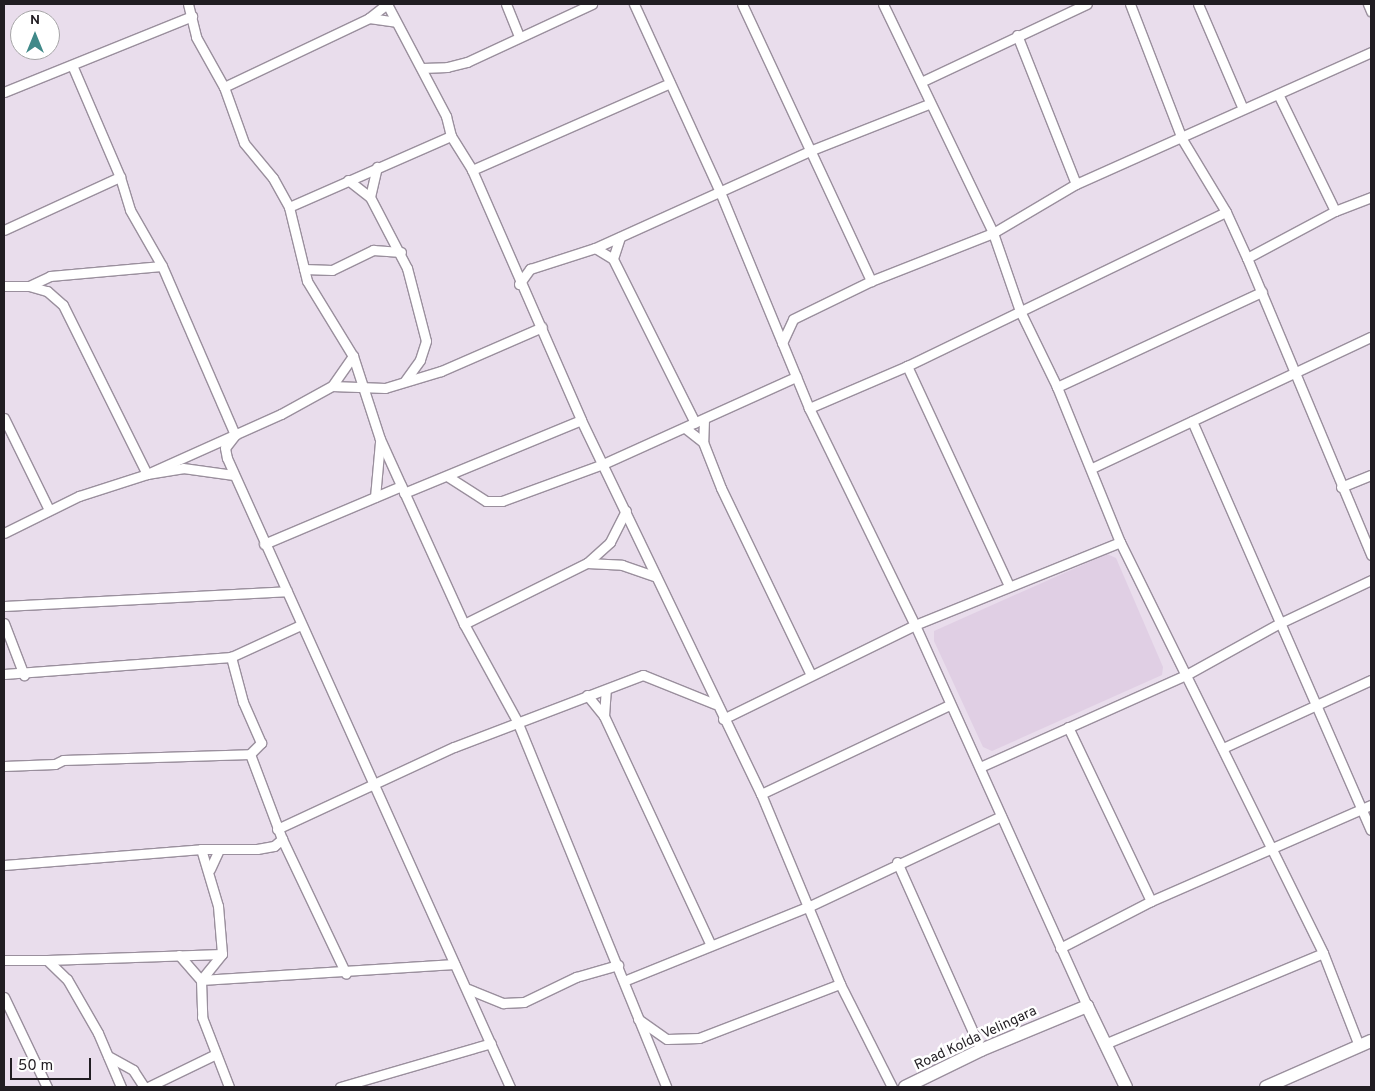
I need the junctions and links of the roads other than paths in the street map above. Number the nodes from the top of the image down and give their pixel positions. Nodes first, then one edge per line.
1 (188, 4) edge
2 (387, 4) edge
3 (506, 4) edge
4 (592, 4) edge
5 (634, 4) edge
6 (742, 4) edge
7 (883, 4) edge
8 (1087, 4) edge
9 (1130, 4) edge
10 (1198, 4) edge
11 (1368, 4) edge
12 (1371, 11) edge
13 (192, 16) junction
14 (369, 18) junction
15 (396, 22) junction
16 (1018, 35) junction
17 (519, 36) junction
18 (1371, 52) edge
19 (72, 65) junction
20 (422, 68) junction
21 (923, 81) junction
22 (670, 83) junction
23 (224, 87) junction
24 (4, 92) edge
25 (1278, 94) junction
26 (929, 104) junction
27 (1243, 109) junction
28 (451, 136) junction
29 (1182, 139) junction
30 (812, 150) junction
31 (377, 166) junction
32 (472, 170) junction
33 (120, 177) junction
34 (348, 180) junction
35 (1076, 184) junction
36 (720, 192) junction
37 (370, 197) junction
38 (1371, 197) edge
39 (288, 207) junction
40 (1335, 211) junction
41 (1226, 212) junction
42 (4, 230) edge
43 (993, 232) junction
44 (390, 236) junction
45 (620, 237) junction
46 (595, 248) junction
47 (381, 250) junction
48 (401, 252) junction
49 (1247, 258) junction
50 (613, 259) junction
51 (162, 266) junction
52 (304, 269) junction
53 (50, 276) junction
54 (871, 281) junction
55 (519, 284) junction
56 (4, 286) edge
57 (28, 286) junction
58 (48, 291) junction
59 (1262, 292) junction
60 (1020, 311) junction
61 (542, 328) junction
62 (1371, 337) edge
63 (782, 343) junction
64 (353, 356) junction
65 (907, 366) junction
66 (1296, 373) junction
67 (796, 377) junction
68 (405, 381) junction
69 (332, 386) junction
70 (1057, 387) junction
71 (364, 389) junction
72 (809, 408) junction
73 (4, 418) edge
74 (704, 419) junction
75 (581, 420) junction
76 (1192, 421) junction
77 (694, 423) junction
78 (685, 428) junction
79 (235, 435) junction
80 (380, 439) junction
81 (703, 442) junction
82 (603, 464) junction
83 (1092, 468) junction
84 (147, 474) junction
85 (234, 475) junction
86 (1371, 475) edge
87 (447, 476) junction
88 (1340, 487) junction
89 (402, 490) junction
90 (375, 497) junction
91 (49, 510) junction
92 (626, 511) junction
93 (4, 534) edge
94 (1120, 542) junction
95 (264, 544) junction
96 (1371, 554) edge
97 (588, 564) junction
98 (656, 577) junction
99 (1371, 580) edge
100 (1009, 586) junction
101 (286, 591) junction
102 (4, 606) edge
103 (4, 623) edge
104 (464, 624) junction
105 (1278, 624) junction
106 (302, 625) junction
107 (915, 625) junction
108 (231, 657) junction
109 (810, 673) junction
110 (4, 674) edge
111 (24, 675) junction
112 (1186, 675) junction
113 (1371, 680) edge
114 (606, 690) junction
115 (587, 695) junction
116 (715, 704) junction
117 (1317, 704) junction
118 (948, 705) junction
119 (604, 716) junction
120 (723, 719) junction
121 (517, 721) junction
122 (1068, 727) junction
123 (1222, 748) junction
124 (250, 754) junction
125 (4, 766) edge
126 (980, 767) junction
127 (372, 784) junction
128 (761, 794) junction
129 (1371, 805) edge
130 (1362, 810) junction
131 (1001, 816) junction
132 (277, 829) junction
133 (1371, 830) edge
134 (282, 839) junction
135 (1269, 848) junction
136 (201, 849) junction
137 (219, 850) junction
138 (897, 862) junction
139 (4, 865) edge
140 (210, 870) junction
141 (1151, 901) junction
142 (810, 906) junction
143 (711, 945) junction
144 (1060, 948) junction
145 (1323, 953) junction
146 (222, 954) junction
147 (179, 955) junction
148 (4, 960) edge
149 (48, 960) junction
150 (454, 964) junction
151 (618, 965) junction
152 (346, 974) junction
153 (201, 980) junction
154 (624, 981) junction
155 (840, 984) junction
156 (468, 989) junction
157 (4, 997) edge
158 (1088, 1006) junction
159 (638, 1019) junction
160 (1371, 1041) edge
161 (491, 1043) junction
162 (1107, 1043) junction
163 (1359, 1046) junction
164 (981, 1050) junction
165 (214, 1055) junction
166 (108, 1056) junction
167 (47, 1087) edge
168 (121, 1087) edge
169 (146, 1087) edge
170 (229, 1087) edge
171 (340, 1087) edge
172 (510, 1087) edge
173 (666, 1087) edge
174 (892, 1087) edge
175 (904, 1087) edge
176 (1126, 1087) edge
177 (1266, 1087) edge

1 - 13 street
2 - 14 street
2 - 15 street
3 - 17 street
4 - 17 street
5 - 22 street
6 - 30 street
7 - 21 street
8 - 16 street
9 - 29 street
10 - 27 street
11 - 12 street
13 - 19 street
13 - 23 street
14 - 15 street
14 - 23 street
15 - 20 street
16 - 21 street
16 - 35 street
17 - 20 street
18 - 25 street
19 - 24 street
19 - 33 street
20 - 28 street
21 - 26 street
22 - 32 street
22 - 36 street
23 - 39 street
25 - 27 street
25 - 40 street
26 - 30 street
26 - 43 street
27 - 29 street
28 - 31 street
28 - 32 street
29 - 35 street
29 - 41 street
30 - 36 street
30 - 54 street
31 - 34 street
31 - 37 street
32 - 55 street
33 - 42 street
33 - 51 street
34 - 37 street
34 - 39 street
35 - 43 street
36 - 45 street
36 - 63 street
37 - 44 street
38 - 40 street
39 - 52 street
40 - 49 street
41 - 49 street
41 - 60 street
43 - 54 street
43 - 60 street
44 - 47 street
44 - 48 street
45 - 46 street
45 - 50 street
46 - 50 street
46 - 55 street
47 - 48 street
47 - 52 street
48 - 68 street
49 - 59 street
50 - 77 street
51 - 53 street
51 - 79 street
52 - 64 street
53 - 57 street
53 - 58 street
54 - 63 street
55 - 61 street
56 - 57 street
57 - 58 street
58 - 84 street
59 - 66 street
59 - 70 street
60 - 65 street
60 - 70 street
61 - 68 street
61 - 75 street
62 - 66 street
63 - 67 street
64 - 69 street
64 - 71 street
65 - 72 street
65 - 100 street
66 - 76 street
66 - 88 street
67 - 72 street
67 - 74 street
68 - 71 street
69 - 71 street
69 - 79 street
70 - 83 street
71 - 80 street
72 - 107 street
73 - 91 street
74 - 77 street
74 - 81 street
75 - 82 street
75 - 87 street
76 - 83 street
76 - 105 street
77 - 78 street
78 - 81 street
78 - 82 street
79 - 84 street
79 - 85 street
80 - 89 street
80 - 90 street
81 - 109 street
82 - 87 street
82 - 92 street
83 - 94 street
84 - 85 street
84 - 91 street
85 - 95 street
86 - 88 street
87 - 89 street
88 - 96 street
89 - 90 street
89 - 104 street
90 - 95 street
91 - 93 street
92 - 97 street
92 - 98 street
94 - 100 street
94 - 112 street
95 - 101 street
97 - 98 street
97 - 104 street
98 - 116 street
99 - 105 street
100 - 107 street
101 - 102 street
101 - 106 street
103 - 111 street
104 - 121 street
105 - 112 street
105 - 117 street
106 - 108 street
106 - 127 street
107 - 109 street
107 - 118 street
108 - 111 street
108 - 124 street
109 - 120 street
110 - 111 street
112 - 122 street
112 - 123 street
113 - 117 street
114 - 115 street
114 - 116 street
114 - 119 street
115 - 119 street
115 - 121 street
116 - 120 street
117 - 123 street
117 - 130 street
118 - 126 street
118 - 128 street
119 - 143 street
120 - 128 street
121 - 127 street
121 - 151 street
122 - 126 street
122 - 141 street
123 - 135 street
124 - 125 street
124 - 132 street
126 - 131 street
127 - 132 street
127 - 150 street
128 - 142 street
129 - 130 street
130 - 133 street
130 - 135 street
131 - 138 street
131 - 144 street
132 - 134 street
134 - 137 street
134 - 152 street
135 - 141 street
135 - 145 street
136 - 137 street
136 - 139 street
136 - 140 street
137 - 140 street
138 - 142 street
138 - 164 street
140 - 146 street
141 - 144 street
142 - 143 street
142 - 155 street
143 - 154 street
144 - 158 street
145 - 162 street
145 - 163 street
146 - 147 street
146 - 153 street
147 - 149 street
147 - 153 street
148 - 149 street
149 - 166 street
150 - 152 street
150 - 156 street
151 - 154 street
151 - 156 street
152 - 153 street
153 - 165 street
154 - 159 street
155 - 159 street
155 - 174 street
156 - 161 street
157 - 167 street
158 - 162 main road
158 - 164 main road, Road Kolda Velingara
159 - 173 street
160 - 163 main road
161 - 171 street
161 - 172 street
162 - 176 main road
163 - 177 main road
164 - 175 main road, Road Kolda Velingara
165 - 169 street
165 - 170 street
166 - 168 street
166 - 169 street

